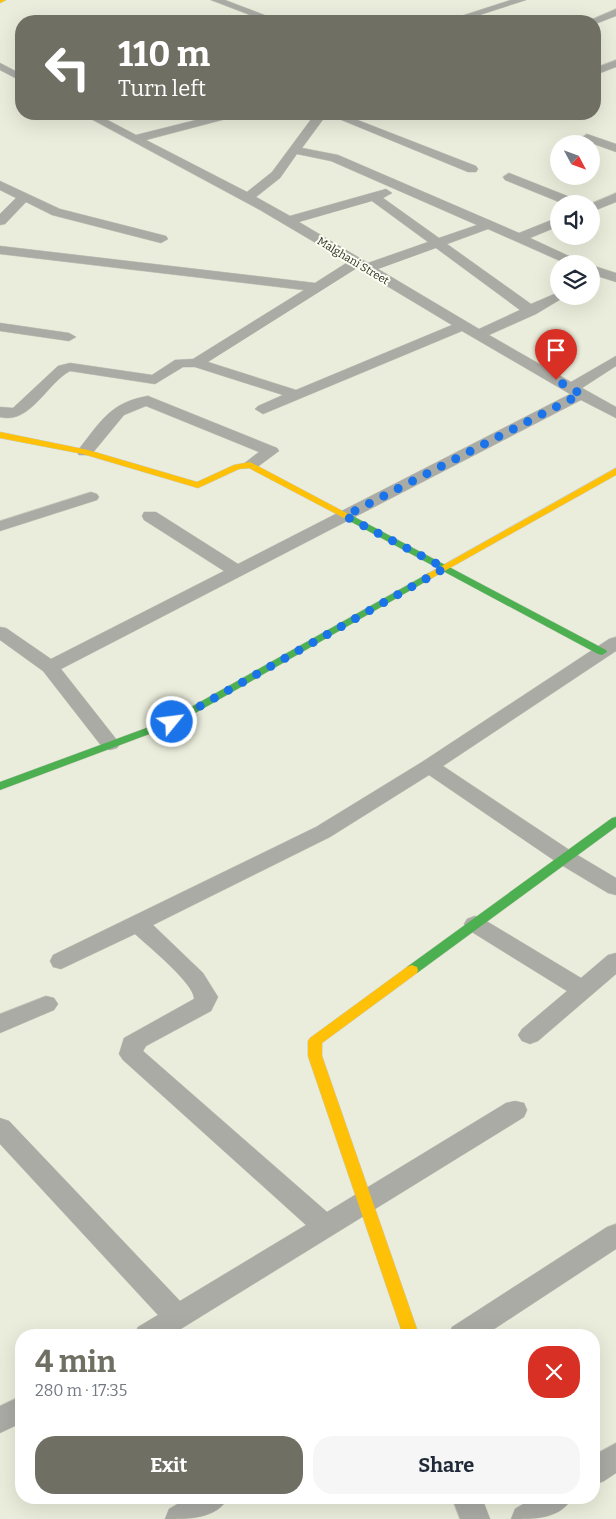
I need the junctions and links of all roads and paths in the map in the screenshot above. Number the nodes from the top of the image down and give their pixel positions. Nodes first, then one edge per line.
1 (216, 0) edge
2 (520, 0) edge
3 (616, 12) edge
4 (258, 15) edge
5 (471, 15) edge
6 (601, 18) edge
7 (616, 63) edge
8 (0, 66) edge
9 (601, 69) edge
10 (15, 75) edge
11 (100, 120) edge
12 (208, 120) edge
13 (316, 120) edge
14 (347, 120) edge
15 (134, 138) junction
16 (600, 142) edge
17 (616, 148) edge
18 (293, 150) junction
19 (472, 169) dead end
20 (509, 177) dead end
21 (0, 185) edge
22 (408, 190) junction
23 (554, 195) edge
24 (373, 196) junction
25 (24, 197) junction
26 (616, 197) edge
27 (246, 199) junction
28 (600, 204) edge
29 (3, 214) edge
30 (287, 221) junction
31 (488, 225) junction
32 (550, 225) edge
33 (161, 238) dead end
34 (518, 238) junction
35 (438, 243) junction
36 (0, 250) edge
37 (558, 255) edge
38 (360, 266) junction
39 (600, 274) edge
40 (616, 278) edge
41 (318, 287) junction
42 (550, 301) edge
43 (531, 311) junction
44 (462, 326) junction
45 (0, 327) edge
46 (479, 335) junction
47 (69, 337) dead end
48 (616, 360) edge
49 (196, 363) junction
50 (595, 372) junction
51 (616, 380) edge
52 (576, 392) junction
53 (298, 395) junction
54 (263, 409) dead end
55 (0, 412) edge
56 (616, 413) edge
57 (0, 435) edge
58 (84, 452) junction
59 (250, 465) junction
60 (616, 471) edge
61 (91, 498) dead end
62 (150, 516) dead end
63 (345, 516) junction
64 (0, 526) edge
65 (445, 568) junction
66 (237, 571) junction
67 (0, 632) edge
68 (609, 647) edge
69 (50, 667) junction
70 (110, 744) junction
71 (429, 766) junction
72 (0, 786) edge
73 (616, 821) edge
74 (566, 858) junction
75 (616, 888) edge
76 (138, 924) junction
77 (476, 924) junction
78 (61, 961) dead end
79 (616, 962) edge
80 (582, 990) junction
81 (46, 1004) dead end
82 (0, 1024) edge
83 (530, 1035) dead end
84 (515, 1110) dead end
85 (0, 1128) edge
86 (365, 1202) junction
87 (326, 1227) junction
88 (616, 1235) edge
89 (177, 1317) junction
90 (158, 1329) edge
91 (409, 1329) edge
92 (471, 1329) edge
93 (15, 1412) edge
94 (0, 1420) edge
95 (616, 1456) edge
96 (600, 1468) edge
97 (204, 1504) edge
98 (469, 1504) edge
99 (548, 1504) edge
100 (180, 1519) edge
101 (475, 1519) edge
102 (526, 1519) edge

1 - 4 street
2 - 5 street
3 - 6 street
7 - 9 street
8 - 10 street
11 - 15 street, Malghani Street
12 - 15 street
13 - 18 street
14 - 19 street
15 - 27 street, Malghani Street
16 - 17 street
18 - 22 street
18 - 27 street
20 - 23 street
21 - 25 street
22 - 24 street
22 - 31 street
24 - 30 street
24 - 35 street
25 - 29 street
25 - 33 street
26 - 28 street
27 - 30 street, Malghani Street
30 - 38 street, Malghani Street
31 - 34 street
31 - 35 street
32 - 34 street
34 - 37 street
35 - 38 street
35 - 43 street
36 - 41 street
38 - 41 street
38 - 44 street, Malghani Street
39 - 40 street
41 - 49 street
42 - 43 street
43 - 46 street
44 - 46 street, Malghani Street
44 - 53 street
45 - 47 street
46 - 52 street, Malghani Street
48 - 50 street
49 - 53 street
49 - 55 street
50 - 51 street
50 - 52 street
52 - 56 street, Malghani Street
52 - 63 street
53 - 54 street
57 - 58 street
58 - 59 street
58 - 59 street
59 - 63 street
60 - 65 street
61 - 64 street
62 - 66 street
63 - 65 street
63 - 66 street
65 - 68 street
65 - 70 street
66 - 69 street
67 - 69 street
68 - 71 street
69 - 70 street
70 - 72 street
71 - 74 street
71 - 76 street
73 - 74 street
74 - 75 street
74 - 77 street
76 - 78 street
76 - 87 street
77 - 80 street
77 - 86 street
79 - 80 street
80 - 83 street
81 - 82 street
84 - 86 street
85 - 89 street
86 - 87 street
86 - 91 street
87 - 89 street
88 - 92 street
89 - 90 street
93 - 94 street
95 - 96 street
97 - 100 street
98 - 101 street
99 - 102 street

